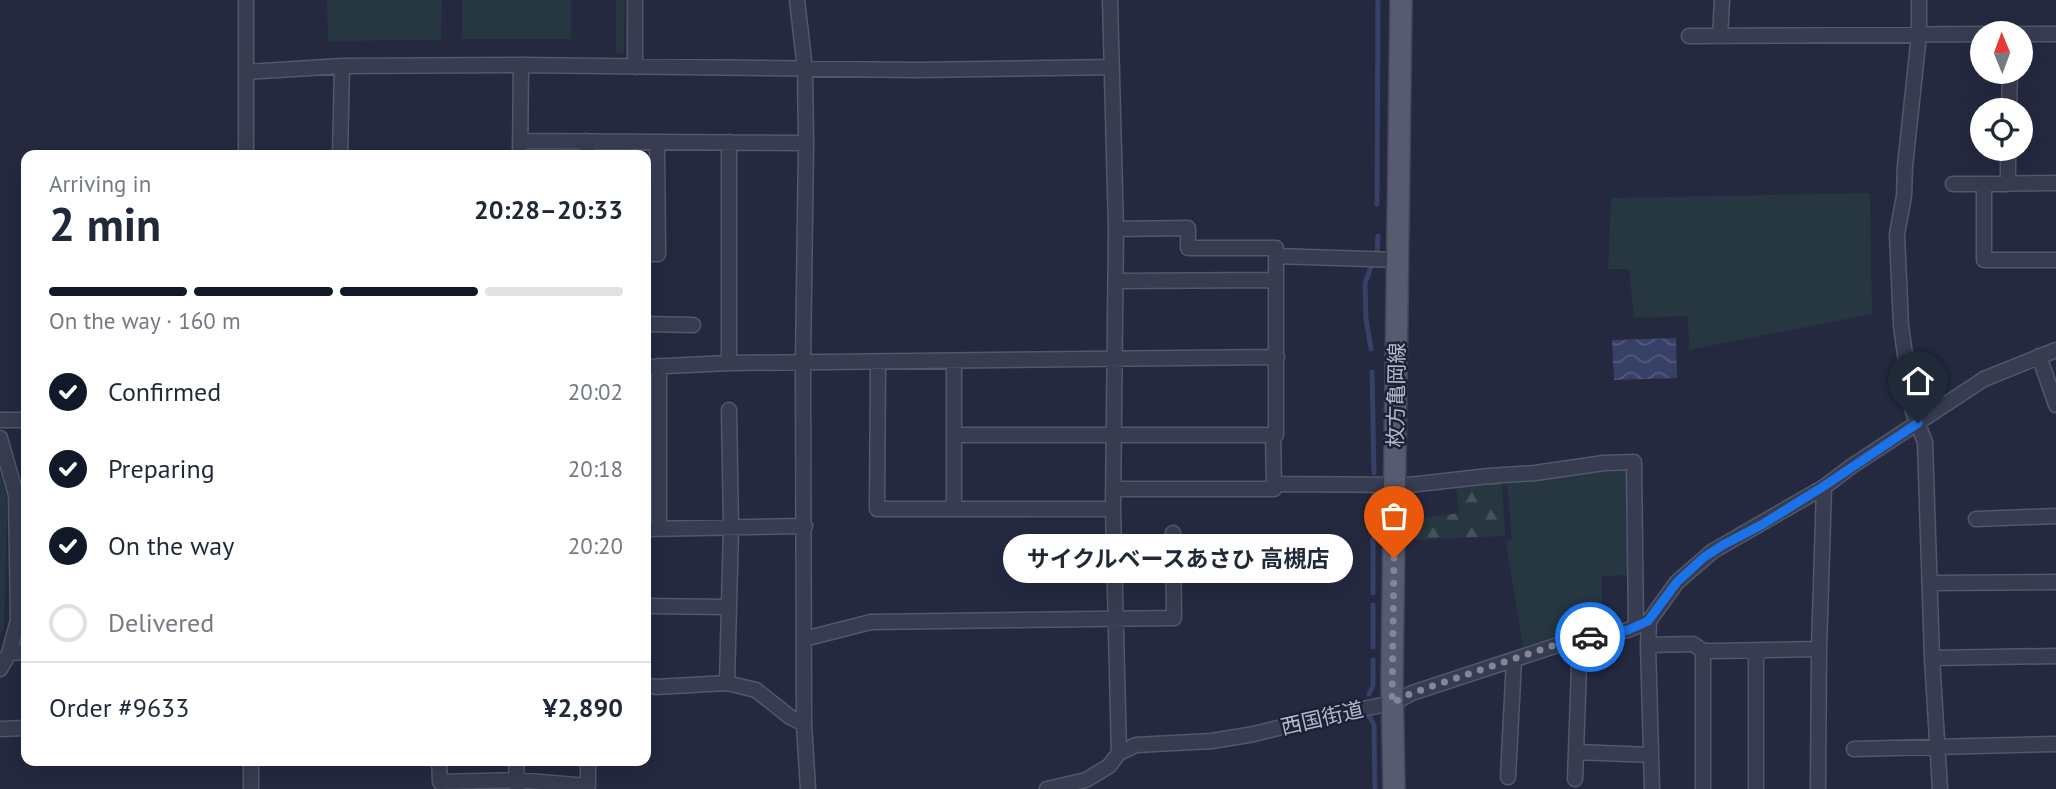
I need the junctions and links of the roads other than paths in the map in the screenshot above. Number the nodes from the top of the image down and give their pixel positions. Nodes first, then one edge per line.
1 (246, 0) edge
2 (635, 0) edge
3 (797, 0) edge
4 (1110, 0) edge
5 (1401, 0) edge
6 (1722, 0) edge
7 (1919, 0) edge
8 (1970, 34) edge
9 (2034, 34) edge
10 (2056, 34) edge
11 (1919, 35) junction
12 (1689, 36) dead end
13 (1720, 36) junction
14 (521, 65) junction
15 (342, 66) junction
16 (635, 67) junction
17 (1112, 67) junction
18 (805, 69) junction
19 (246, 72) junction
20 (586, 141) junction
21 (657, 142) junction
22 (729, 142) junction
23 (806, 143) junction
24 (520, 148) edge
25 (246, 150) edge
26 (340, 150) edge
27 (587, 150) edge
28 (2008, 161) edge
29 (2056, 183) edge
30 (1953, 184) dead end
31 (1984, 184) junction
32 (2008, 184) junction
33 (1116, 229) junction
34 (651, 254) edge
35 (1276, 256) junction
36 (1398, 260) junction
37 (2056, 260) edge
38 (1276, 280) junction
39 (1116, 281) junction
40 (651, 324) edge
41 (693, 325) dead end
42 (2056, 350) edge
43 (2039, 356) junction
44 (1277, 357) junction
45 (1114, 358) junction
46 (878, 362) junction
47 (954, 362) junction
48 (729, 363) junction
49 (803, 363) junction
50 (652, 366) edge
51 (2056, 405) edge
52 (729, 410) dead end
53 (0, 420) edge
54 (21, 420) edge
55 (1918, 423) junction
56 (954, 435) junction
57 (1114, 435) junction
58 (1273, 435) junction
59 (0, 438) edge
60 (1274, 484) junction
61 (1395, 485) junction
62 (1824, 486) junction
63 (1114, 489) junction
64 (954, 508) junction
65 (1113, 509) junction
66 (2056, 516) edge
67 (1976, 519) dead end
68 (805, 526) junction
69 (731, 527) junction
70 (652, 529) edge
71 (1173, 533) dead end
72 (2056, 582) edge
73 (1930, 583) junction
74 (651, 606) edge
75 (727, 607) junction
76 (1115, 619) junction
77 (1642, 623) junction
78 (804, 639) junction
79 (1580, 639) junction
80 (1648, 645) junction
81 (1819, 649) junction
82 (1756, 650) junction
83 (1703, 651) junction
84 (21, 652) edge
85 (9, 653) junction
86 (2056, 656) edge
87 (1932, 658) junction
88 (1514, 660) junction
89 (0, 669) edge
90 (727, 683) junction
91 (651, 686) edge
92 (1392, 703) junction
93 (804, 724) junction
94 (21, 728) edge
95 (0, 729) edge
96 (2056, 744) edge
97 (1938, 747) junction
98 (1854, 749) dead end
99 (1576, 752) junction
100 (1119, 753) junction
101 (1651, 755) junction
102 (251, 766) edge
103 (439, 766) edge
104 (516, 766) edge
105 (588, 766) edge
106 (1508, 777) dead end
107 (1575, 779) dead end
108 (517, 785) edge
109 (251, 789) edge
110 (808, 789) edge
111 (1047, 789) edge
112 (1394, 789) edge
113 (1652, 789) edge
114 (1703, 789) edge
115 (1755, 789) edge
116 (1818, 789) edge
117 (1940, 789) edge

1 - 19 street
2 - 16 street
3 - 18 street
4 - 17 street
5 - 36 main road, 枚方亀岡線
6 - 13 street
7 - 11 street
8 - 11 street
9 - 10 street
11 - 13 street
11 - 55 street
12 - 13 street
14 - 15 street
14 - 16 street
14 - 24 street
15 - 19 street
15 - 26 street
16 - 18 street
17 - 18 street
17 - 33 street
18 - 23 street
19 - 25 street
20 - 21 street
20 - 24 street
20 - 27 street
21 - 22 street
21 - 34 street
22 - 23 street
22 - 48 street
23 - 49 street
28 - 32 street
29 - 32 street
30 - 31 street
31 - 32 street
31 - 37 street
33 - 35 street
33 - 39 street
35 - 36 street
35 - 38 street
36 - 61 main road, 枚方亀岡線
38 - 39 street
38 - 44 street
39 - 45 street
40 - 41 street
42 - 43 street
43 - 51 street
43 - 55 street
44 - 45 street
44 - 58 street
45 - 47 street
45 - 57 street
46 - 47 street
46 - 49 street
46 - 64 street
47 - 56 street
48 - 49 street
48 - 50 street
49 - 68 street
50 - 70 street
52 - 69 street
53 - 54 street
55 - 62 street
55 - 73 street
56 - 57 street
56 - 64 street
57 - 58 street
57 - 63 street
58 - 60 street
59 - 85 street
60 - 61 street
60 - 63 street
61 - 77 street
61 - 92 main road, 枚方亀岡線
62 - 77 street
62 - 81 street
63 - 65 street
64 - 65 street
65 - 76 street
66 - 67 street
68 - 69 street
68 - 78 street
69 - 70 street
69 - 75 street
71 - 76 street
72 - 73 street
73 - 87 street
74 - 75 street
75 - 90 street
76 - 78 street
76 - 100 street
77 - 79 street, 西国街道
77 - 80 street
78 - 93 street
79 - 88 street, 西国街道
79 - 99 street
80 - 83 street
80 - 101 street
81 - 82 street
81 - 116 street
82 - 83 street
82 - 115 street
83 - 114 street
84 - 85 street
85 - 89 street
86 - 87 street
87 - 97 street
88 - 92 street, 西国街道
88 - 106 street
90 - 91 street
90 - 93 street
92 - 100 street, 西国街道
92 - 112 main road, 枚方亀岡線
93 - 110 street
94 - 95 street
96 - 97 street
97 - 98 street
97 - 117 street
99 - 101 street
99 - 107 street
100 - 111 street, 西国街道
101 - 113 street
102 - 109 street
103 - 108 street
104 - 108 street
105 - 108 street

